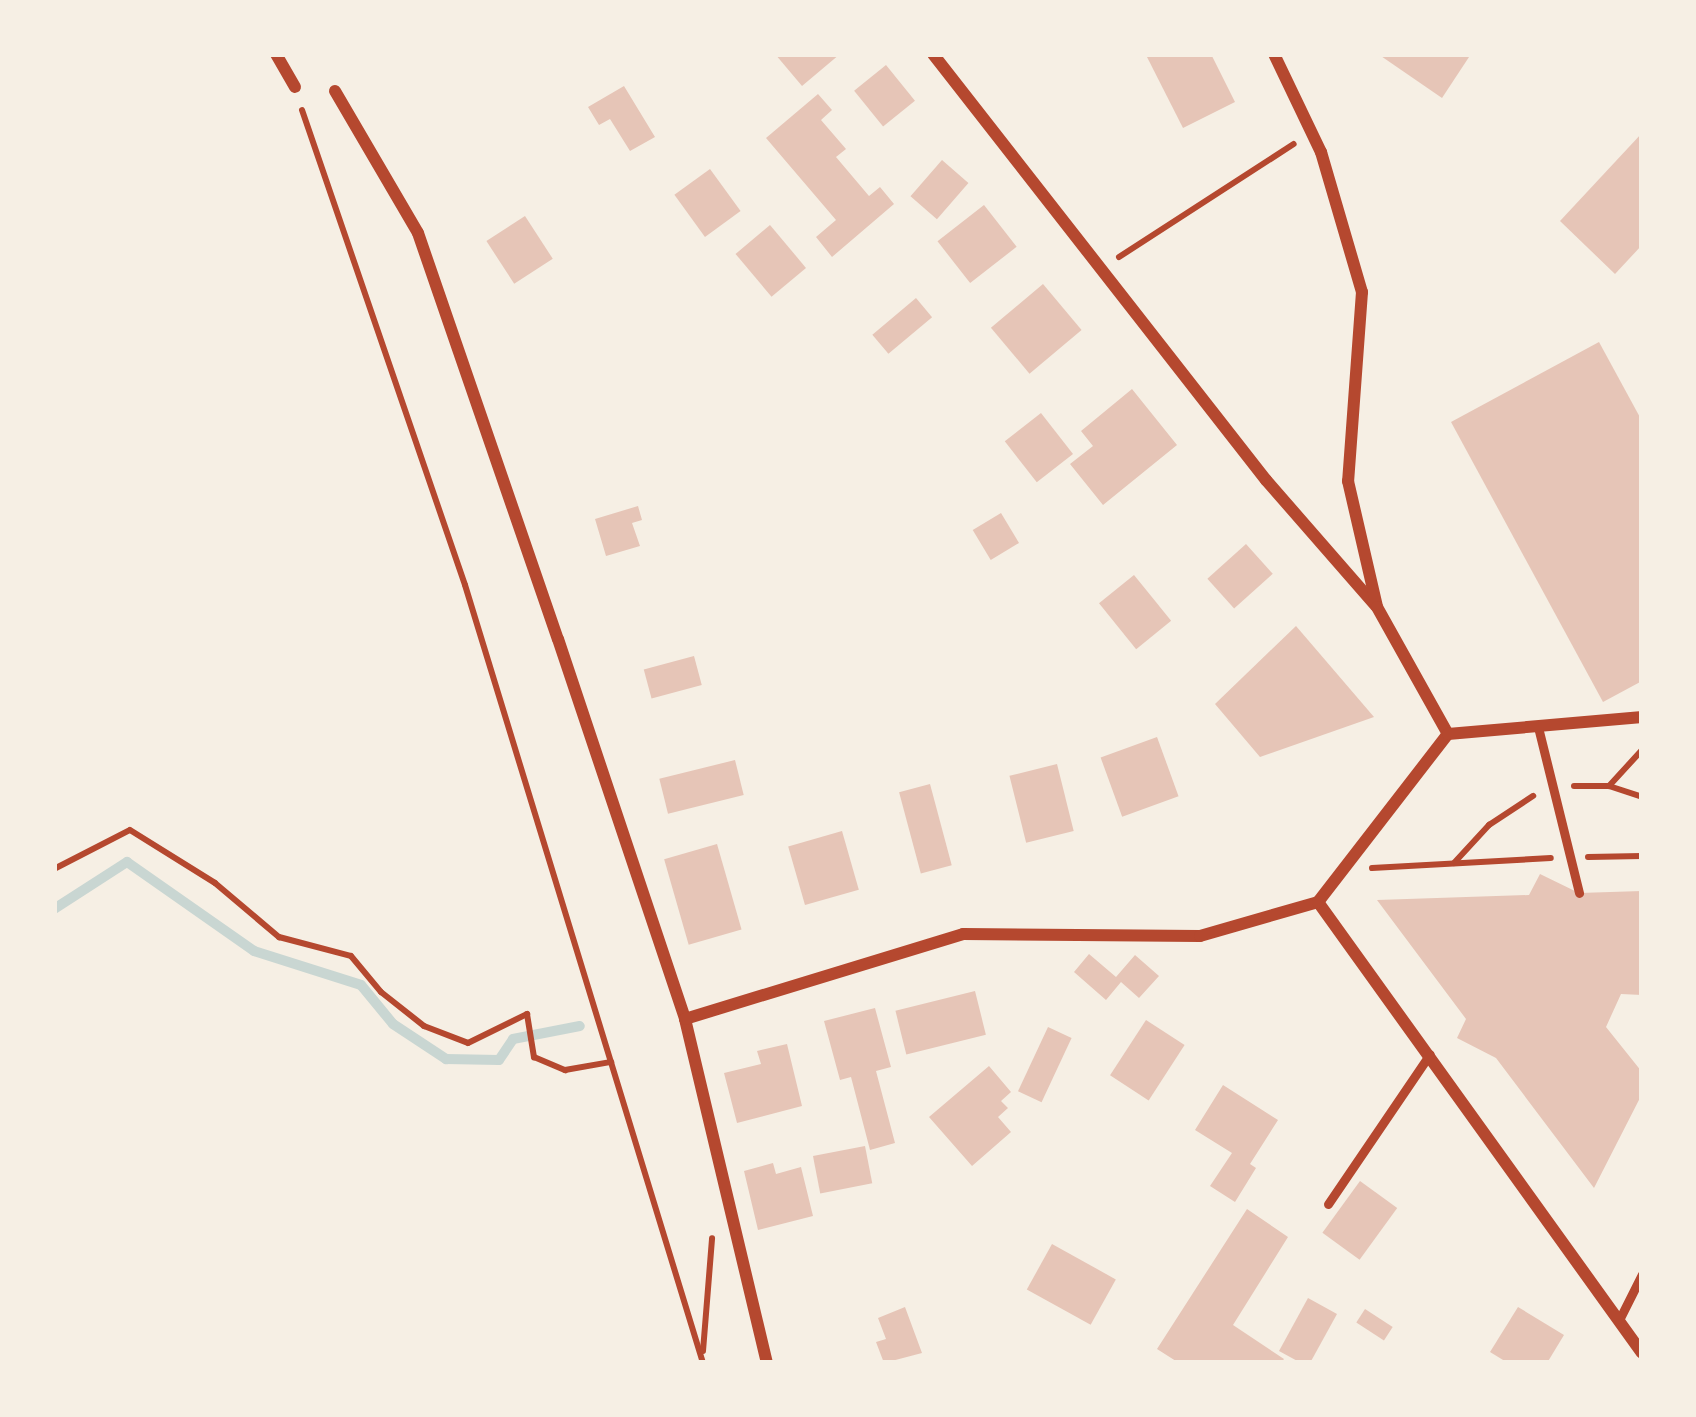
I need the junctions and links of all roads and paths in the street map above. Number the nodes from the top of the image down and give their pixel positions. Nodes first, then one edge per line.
1 (276, 54) edge
2 (933, 54) edge
3 (1274, 54) edge
4 (295, 87) joint
5 (335, 91) dead end
6 (1312, 132) junction
7 (1101, 269) junction
8 (1377, 607) junction
9 (1642, 717) edge
10 (1538, 728) junction
11 (1448, 734) junction
12 (1642, 750) edge
13 (1610, 786) dead end
14 (1642, 856) edge
15 (1570, 857) junction
16 (54, 869) edge
17 (1345, 869) junction
18 (1579, 893) dead end
19 (1318, 902) junction
20 (685, 1019) junction
21 (1430, 1053) junction
22 (611, 1062) junction
23 (1328, 1204) dead end
24 (713, 1224) dead end
25 (1642, 1274) edge
26 (1618, 1320) junction
27 (1642, 1353) edge
28 (702, 1362) edge
29 (767, 1363) edge

1 - 4 street
2 - 7 street
3 - 6 street
4 - 22 path
5 - 20 street
6 - 7 path
6 - 8 street
7 - 8 street
8 - 11 street
9 - 10 street
10 - 11 street
10 - 15 lane
11 - 17 street
12 - 13 path
14 - 15 path
15 - 17 path
15 - 18 lane
16 - 22 path
17 - 19 street
19 - 20 street
19 - 21 street
20 - 29 street
21 - 23 lane
21 - 26 street
22 - 28 path
24 - 28 path
25 - 26 lane
26 - 27 street

